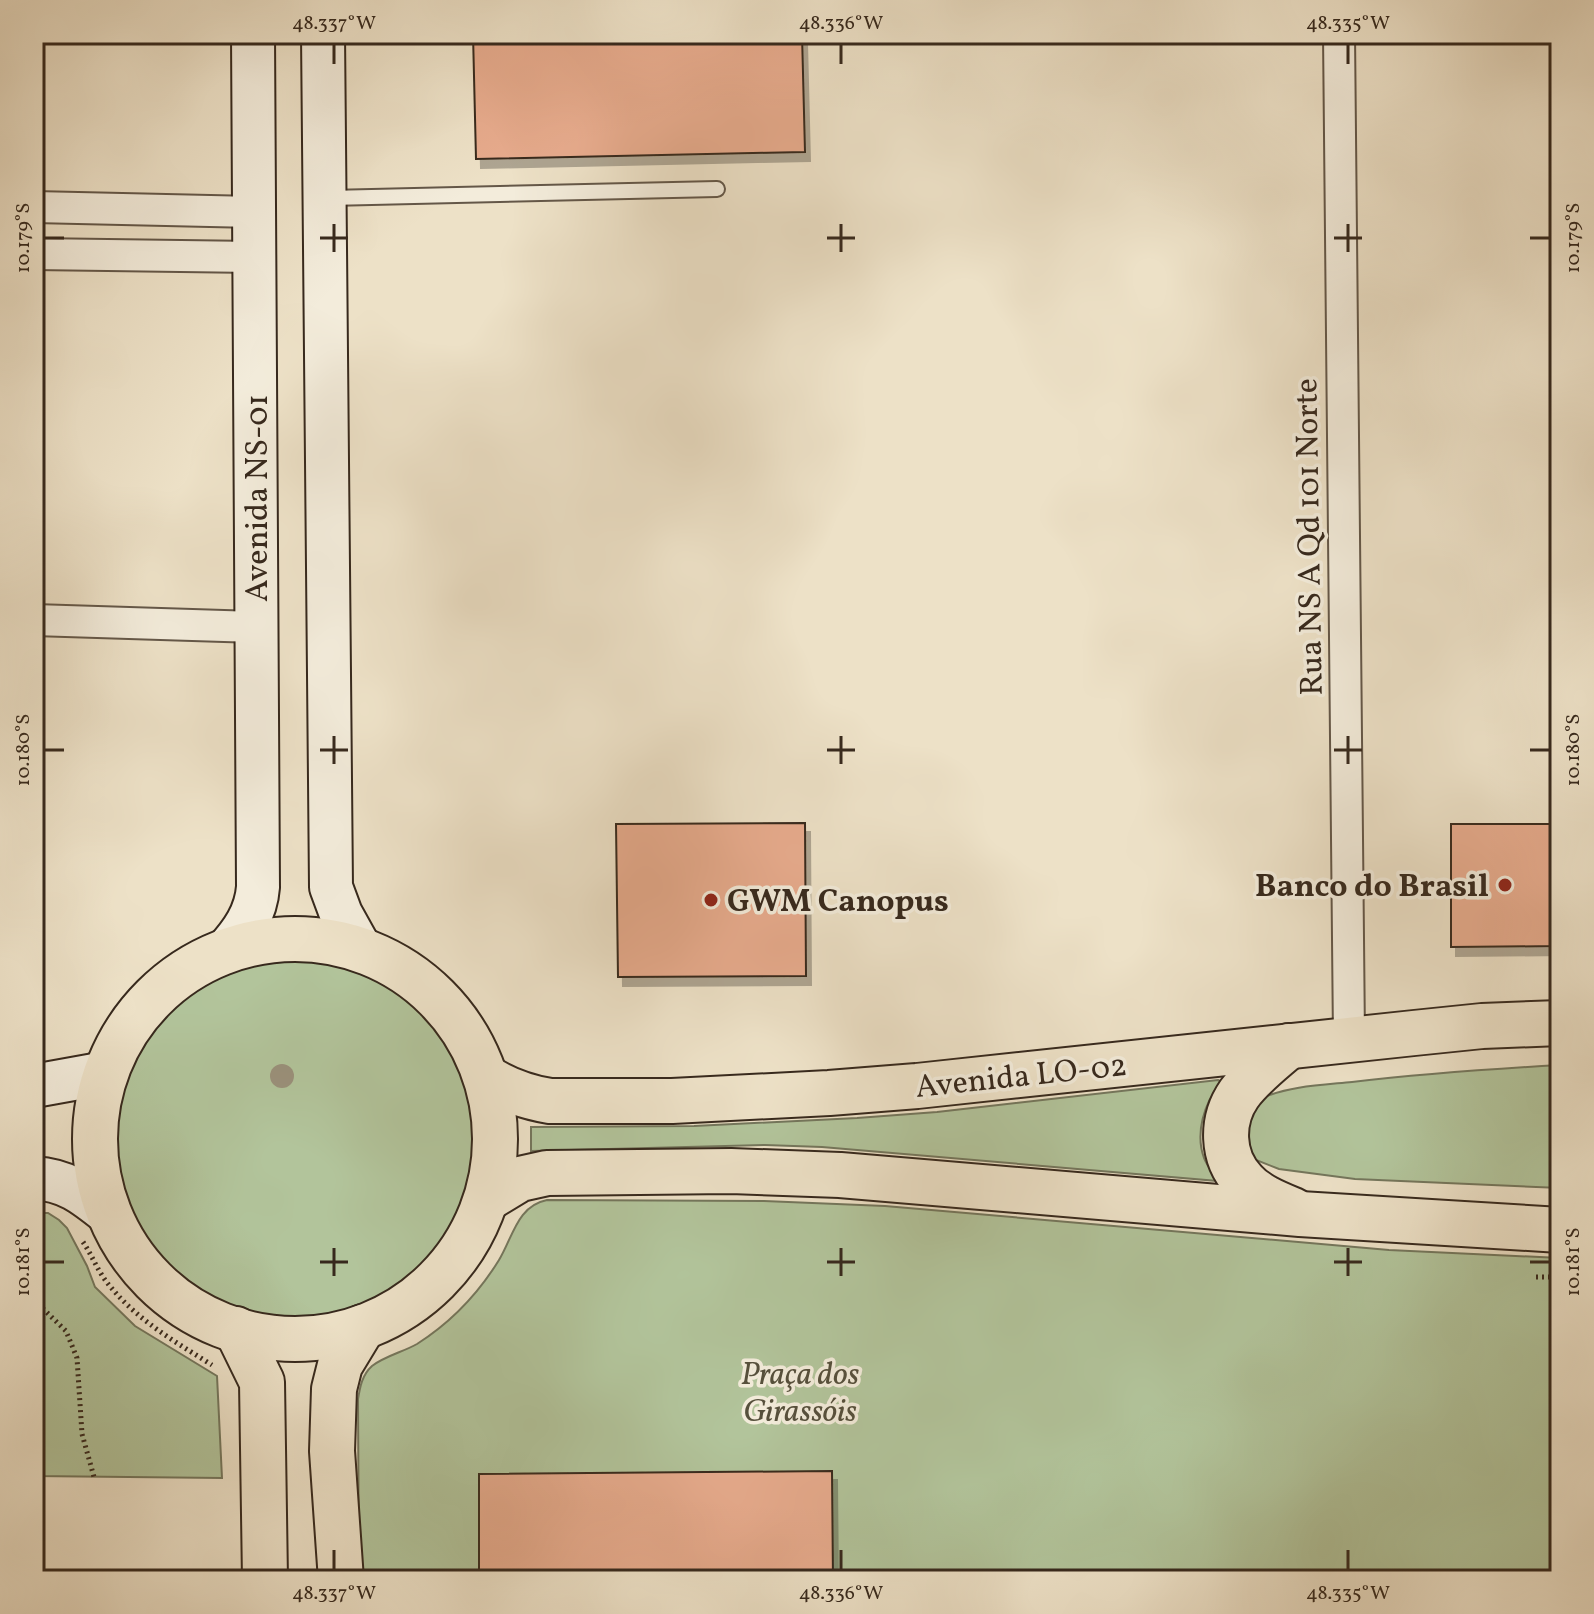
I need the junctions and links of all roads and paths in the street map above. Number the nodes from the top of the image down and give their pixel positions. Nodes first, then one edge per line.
1 (253, 34) edge
2 (323, 34) edge
3 (1339, 34) edge
4 (717, 189) dead end
5 (325, 198) junction
6 (34, 207) edge
7 (254, 212) junction
8 (34, 254) edge
9 (254, 257) junction
10 (34, 620) edge
11 (256, 627) junction
12 (361, 950) junction
13 (225, 952) junction
14 (1560, 1023) edge
15 (1349, 1039) junction
16 (1289, 1046) junction
17 (106, 1073) junction
18 (486, 1077) junction
19 (34, 1086) edge
20 (34, 1178) edge
21 (487, 1199) junction
22 (1300, 1214) junction
23 (94, 1225) junction
24 (1560, 1230) edge
25 (1536, 1277) dead end
26 (1560, 1277) edge
27 (34, 1300) edge
28 (363, 1327) junction
29 (236, 1329) junction
30 (221, 1370) dead end
31 (94, 1477) dead end
32 (265, 1580) edge
33 (341, 1580) edge

1 - 7 street, Avenida NS-01
2 - 5 street
3 - 15 street, Rua NS A Qd 101 Norte
4 - 5 lane
5 - 12 street
6 - 7 street
7 - 9 street, Avenida NS-01
8 - 9 street
9 - 11 street, Avenida NS-01
10 - 11 street
11 - 13 street, Avenida NS-01
12 - 13 main road, Avenida NS-01
12 - 18 main road, Avenida NS-01
13 - 17 main road, Avenida NS-01
14 - 15 main road, Avenida LO-02
15 - 16 main road, Avenida LO-02
16 - 18 main road, Avenida LO-02
16 - 22 main road
17 - 19 street
17 - 23 main road, Avenida NS-01
18 - 21 main road, Avenida NS-01
20 - 23 street
21 - 22 main road
21 - 28 main road, Avenida NS-01
22 - 24 main road
23 - 29 main road, Avenida NS-01
23 - 30 path
25 - 26 path
27 - 31 path
28 - 29 main road, Avenida NS-01
28 - 33 main road
29 - 32 main road

